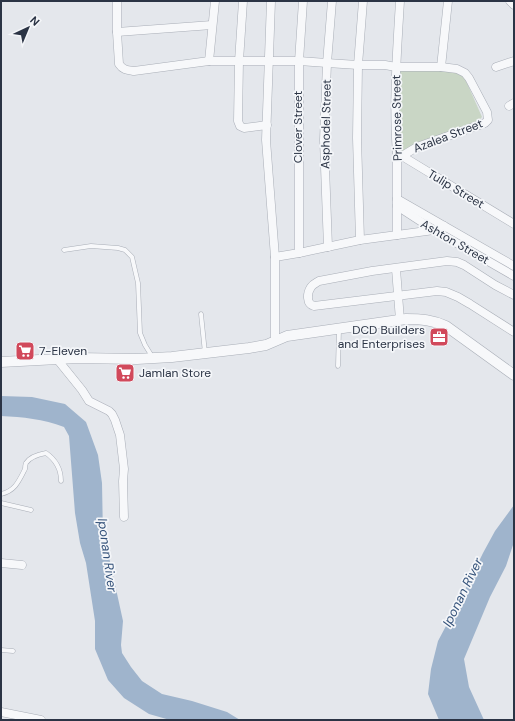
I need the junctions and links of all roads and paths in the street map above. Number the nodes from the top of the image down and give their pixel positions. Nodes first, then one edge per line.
1 (117, 1) edge
2 (215, 1) edge
3 (243, 1) edge
4 (272, 1) edge
5 (303, 1) edge
6 (332, 1) edge
7 (363, 1) edge
8 (400, 1) edge
9 (448, 1) edge
10 (510, 1) edge
11 (514, 5) edge
12 (212, 25) junction
13 (117, 32) junction
14 (269, 60) junction
15 (209, 61) junction
16 (239, 61) junction
17 (298, 61) junction
18 (514, 61) edge
19 (327, 64) junction
20 (358, 65) junction
21 (396, 67) junction
22 (441, 67) junction
23 (496, 67) dead end
24 (266, 125) junction
25 (400, 155) junction
26 (397, 202) junction
27 (514, 224) edge
28 (444, 226) junction
29 (434, 230) junction
30 (396, 236) junction
31 (360, 240) junction
32 (328, 247) junction
33 (64, 250) dead end
34 (299, 253) junction
35 (275, 257) junction
36 (514, 266) edge
37 (396, 268) junction
38 (514, 276) edge
39 (514, 295) edge
40 (399, 296) junction
41 (201, 314) dead end
42 (400, 320) junction
43 (339, 329) junction
44 (514, 332) edge
45 (274, 341) junction
46 (205, 354) junction
47 (154, 358) junction
48 (57, 359) junction
49 (1, 362) edge
50 (338, 366) dead end
51 (514, 375) edge
52 (61, 481) dead end
53 (1, 494) edge
54 (1, 503) edge
55 (31, 510) dead end
56 (124, 516) dead end
57 (1, 563) edge
58 (22, 565) dead end
59 (1, 650) edge
60 (13, 651) dead end
61 (1, 712) edge
62 (41, 720) edge

1 - 13 street
2 - 12 street
3 - 16 street
4 - 14 street
5 - 17 street, Clover Street
6 - 19 street, Asphodel Street
7 - 20 street
8 - 21 street, Primrose Street
9 - 22 street
10 - 11 street
12 - 13 street
12 - 15 street
13 - 15 street
14 - 16 street
14 - 17 street
14 - 24 street
15 - 16 street
16 - 24 street
17 - 19 street
17 - 34 street, Clover Street
18 - 23 street
19 - 20 street
19 - 32 street, Asphodel Street
20 - 21 street
20 - 31 street
21 - 22 street
21 - 25 street, Primrose Street
22 - 25 street, Azalea Street
24 - 35 street
25 - 26 street, Primrose Street
25 - 27 street, Tulip Street
26 - 28 street, Ashton Street
26 - 29 street, Ashton Street
26 - 30 street, Primrose Street
28 - 29 street
28 - 36 street, Ashton Street
29 - 30 street
29 - 38 street, Ashton Street
30 - 31 street
31 - 32 street
32 - 34 street
33 - 47 lane
34 - 35 street
35 - 45 street
37 - 39 street
37 - 40 street
37 - 40 street
40 - 42 street
40 - 44 street
41 - 46 lane
42 - 43 street
42 - 51 street
43 - 45 street
43 - 50 lane
45 - 46 street
46 - 47 street
47 - 48 street
48 - 49 street
48 - 56 street
52 - 53 lane
54 - 55 lane
57 - 58 street
59 - 60 lane
61 - 62 street

